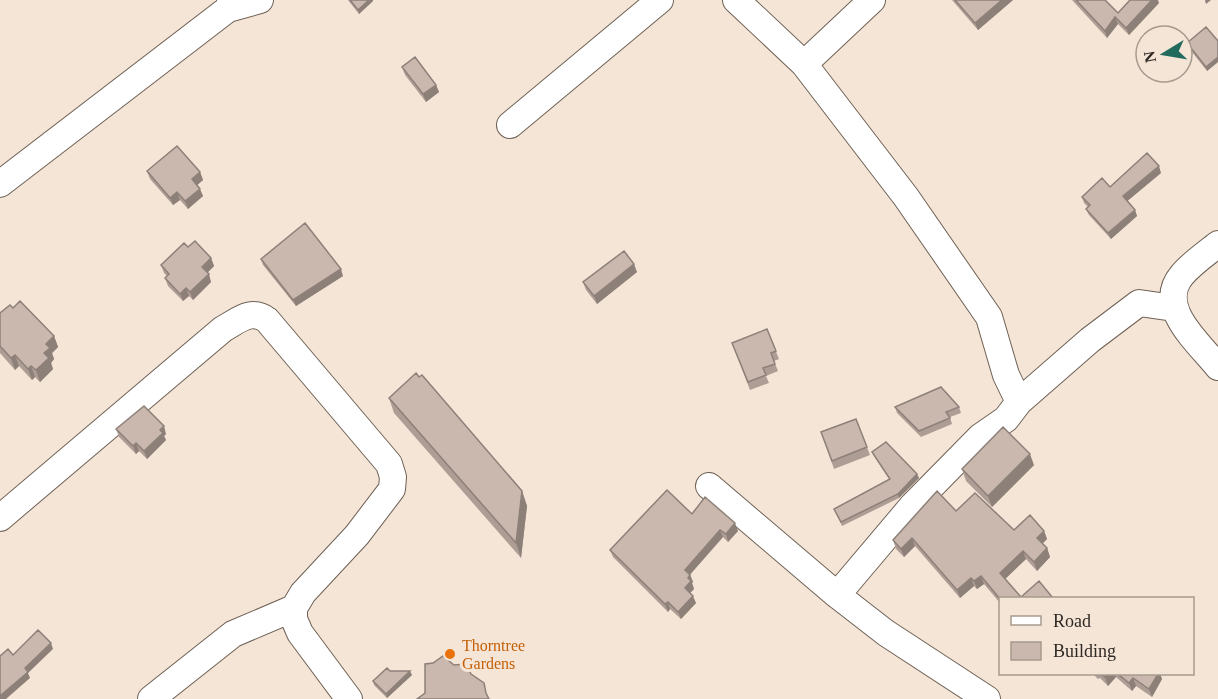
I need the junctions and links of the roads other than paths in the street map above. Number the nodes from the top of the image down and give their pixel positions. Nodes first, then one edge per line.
1 (260, 0) edge
2 (660, 0) edge
3 (736, 0) edge
4 (873, 0) edge
5 (229, 4) edge
6 (804, 64) junction
7 (510, 125) dead end
8 (0, 184) edge
9 (1218, 243) edge
10 (1174, 308) junction
11 (1218, 367) edge
12 (1019, 402) junction
13 (709, 486) dead end
14 (0, 518) edge
15 (837, 595) junction
16 (294, 608) junction
17 (151, 699) edge
18 (349, 699) edge
19 (987, 699) edge

1 - 5 street
2 - 7 street
3 - 6 street
4 - 6 street
5 - 8 street
6 - 12 street
9 - 10 street
10 - 11 street
10 - 12 street
12 - 15 street
13 - 15 street
14 - 16 street
15 - 19 street
16 - 17 street
16 - 18 street

